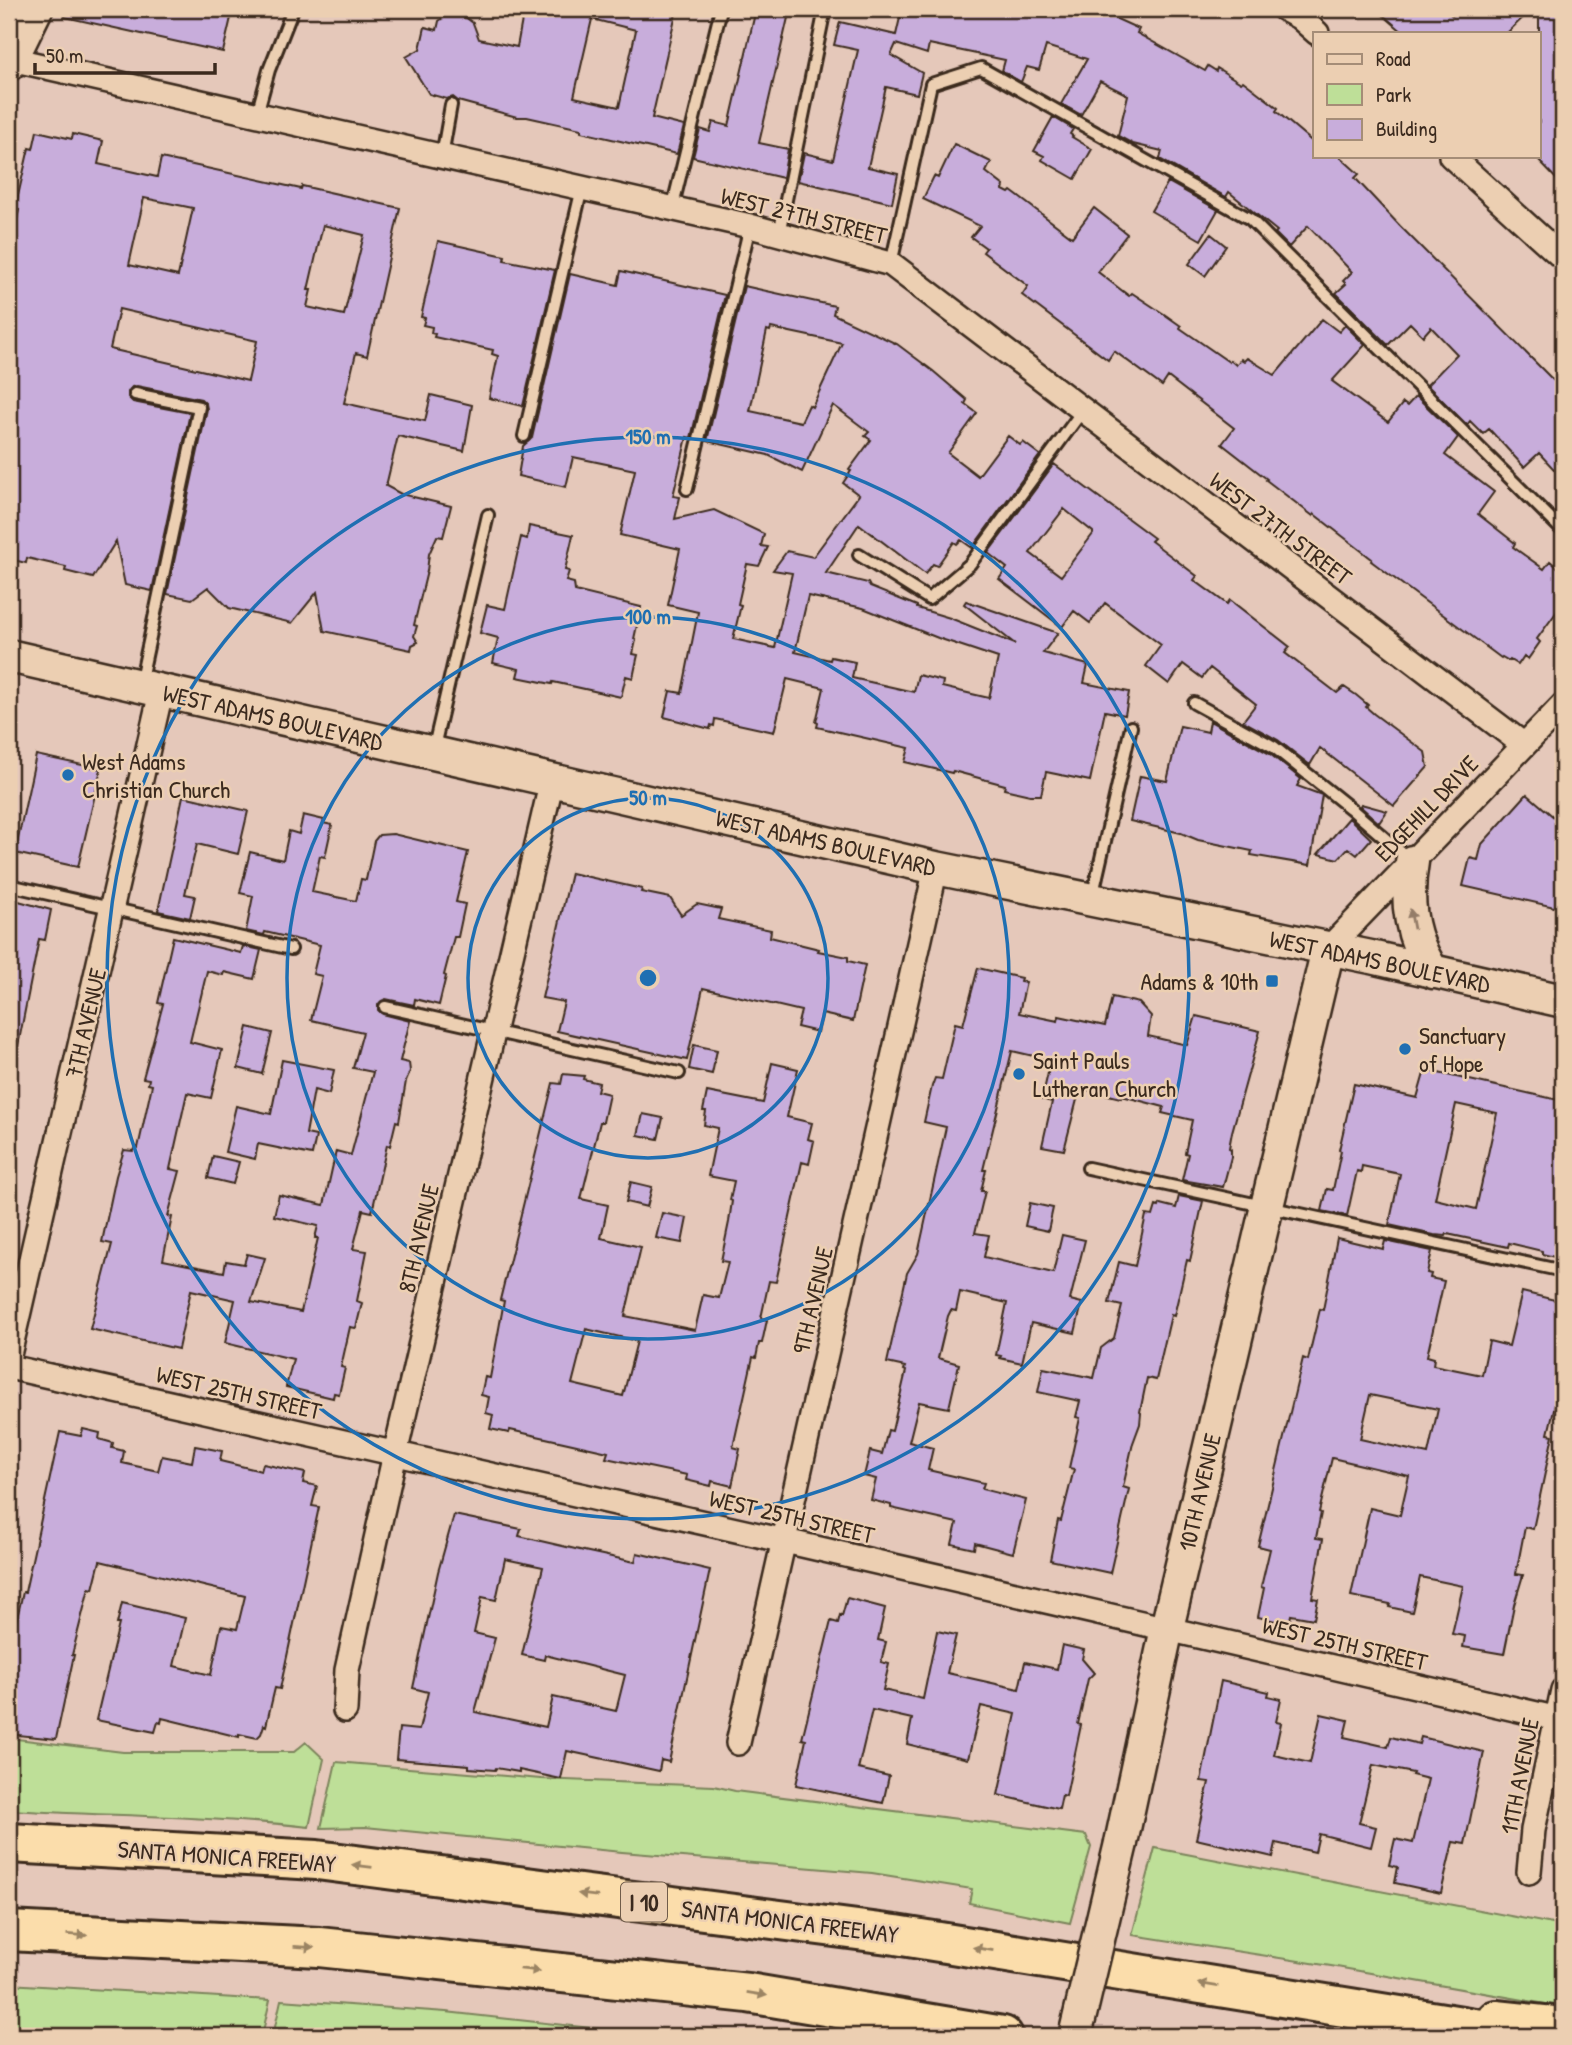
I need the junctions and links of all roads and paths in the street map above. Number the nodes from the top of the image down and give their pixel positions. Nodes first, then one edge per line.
1 (36, 9) edge
2 (293, 9) edge
3 (721, 9) edge
4 (825, 9) edge
5 (1284, 9) edge
6 (1316, 32) edge
7 (11, 55) edge
8 (451, 105) dead end
9 (257, 114) junction
10 (442, 156) junction
11 (1453, 158) edge
12 (582, 188) junction
13 (672, 209) junction
14 (750, 226) junction
15 (779, 234) junction
16 (1563, 258) edge
17 (891, 264) junction
18 (135, 394) dead end
19 (1083, 410) junction
20 (524, 436) dead end
21 (687, 489) dead end
22 (488, 515) dead end
23 (1563, 531) edge
24 (859, 555) dead end
25 (9, 656) edge
26 (150, 690) junction
27 (1194, 703) dead end
28 (1563, 705) edge
29 (1131, 727) dead end
30 (1524, 745) junction
31 (433, 754) junction
32 (552, 780) junction
33 (1412, 862) junction
34 (936, 868) junction
35 (9, 885) edge
36 (1092, 900) junction
37 (111, 908) junction
38 (291, 949) dead end
39 (1328, 949) junction
40 (1433, 972) junction
41 (1563, 1001) edge
42 (386, 1007) dead end
43 (493, 1032) junction
44 (679, 1073) dead end
45 (1088, 1168) dead end
46 (1267, 1206) junction
47 (1563, 1271) edge
48 (9, 1355) edge
49 (9, 1367) edge
50 (395, 1454) junction
51 (785, 1541) junction
52 (1167, 1628) junction
53 (1563, 1690) edge
54 (345, 1710) dead end
55 (1560, 1720) edge
56 (738, 1743) dead end
57 (9, 1843) edge
58 (1529, 1872) dead end
59 (9, 1931) edge
60 (1275, 1996) junction
61 (1563, 2027) edge
62 (1003, 2036) edge
63 (1074, 2036) edge
64 (1524, 2036) edge

1 - 7 main road
2 - 9 lane
3 - 13 lane
4 - 15 lane
5 - 6 street
7 - 9 street, WEST 27TH STREET
8 - 10 lane
9 - 10 street, WEST 27TH STREET
10 - 12 street, WEST 27TH STREET
11 - 16 street
12 - 13 street, WEST 27TH STREET
12 - 20 lane
13 - 14 street, WEST 27TH STREET
14 - 15 street, WEST 27TH STREET
14 - 21 lane
15 - 17 street, WEST 27TH STREET
17 - 19 street, WEST 27TH STREET
17 - 23 lane
18 - 26 lane
19 - 24 lane
19 - 30 street, WEST 27TH STREET
22 - 31 lane
25 - 26 main road, WEST ADAMS BOULEVARD
26 - 31 main road, WEST ADAMS BOULEVARD
26 - 37 street, 7TH AVENUE
27 - 33 lane
28 - 30 street, EDGEHILL DRIVE
29 - 36 lane
30 - 33 street, EDGEHILL DRIVE
31 - 32 main road, WEST ADAMS BOULEVARD
32 - 34 main road, WEST ADAMS BOULEVARD
32 - 43 street, 8TH AVENUE
33 - 39 street, EDGEHILL DRIVE
40 -> 33 main road
34 - 36 main road, WEST ADAMS BOULEVARD
34 - 51 street, 9TH AVENUE
35 - 37 lane
36 - 39 main road, WEST ADAMS BOULEVARD
37 - 38 lane
37 - 48 street, 7TH AVENUE
39 - 40 main road, WEST ADAMS BOULEVARD
39 - 46 main road, 10TH AVENUE
40 - 41 main road, WEST ADAMS BOULEVARD
42 - 43 lane
43 - 44 lane
43 - 50 street, 8TH AVENUE
45 - 46 lane
46 - 47 lane
46 - 52 main road, 10TH AVENUE
49 - 50 street, WEST 25TH STREET
50 - 51 street, WEST 25TH STREET
50 - 54 street, 8TH AVENUE
51 - 52 street, WEST 25TH STREET
51 - 56 street, 9TH AVENUE
52 - 55 street, WEST 25TH STREET
52 - 63 main road, 10TH AVENUE, bridge
53 - 55 street, 11TH AVENUE
55 - 58 street, 11TH AVENUE
60 -> 57 highway, SANTA MONICA FREEWAY / I 10
59 -> 62 highway
60 - 61 highway
60 - 64 highway, SANTA MONICA FREEWAY / I 10

